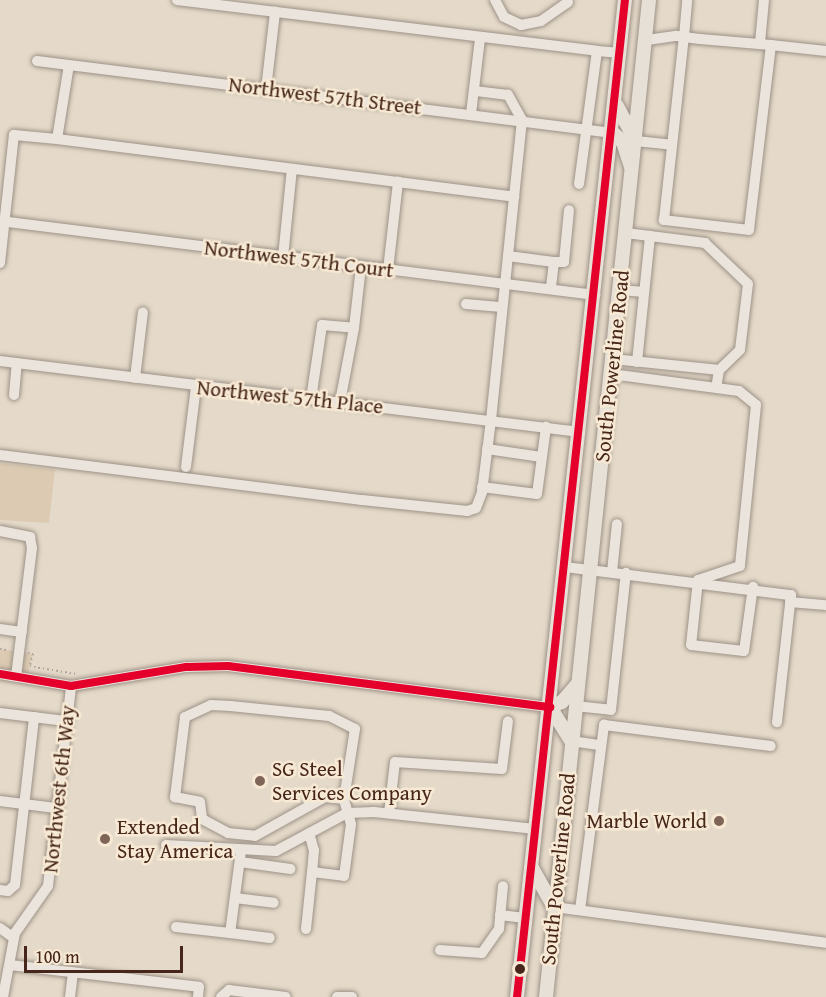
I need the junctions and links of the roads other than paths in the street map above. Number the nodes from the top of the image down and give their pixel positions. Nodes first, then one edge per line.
1 (177, 0) edge
2 (495, 0) edge
3 (625, 0) edge
4 (649, 0) edge
5 (687, 0) edge
6 (764, 0) edge
7 (568, 2) dead end
8 (275, 12) junction
9 (684, 37) junction
10 (480, 38) junction
11 (646, 40) junction
12 (766, 44) junction
13 (597, 51) junction
14 (826, 51) edge
15 (621, 54) junction
16 (37, 61) dead end
17 (69, 65) junction
18 (266, 89) junction
19 (474, 91) junction
20 (616, 104) junction
21 (471, 114) junction
22 (522, 120) junction
23 (585, 129) junction
24 (613, 133) junction
25 (57, 139) junction
26 (636, 141) junction
27 (672, 145) junction
28 (5, 164) edge
29 (292, 169) junction
30 (633, 175) junction
31 (398, 182) junction
32 (579, 184) dead end
33 (514, 197) junction
34 (569, 210) dead end
35 (2, 221) edge
36 (627, 233) junction
37 (650, 236) junction
38 (508, 256) junction
39 (283, 257) junction
40 (554, 262) junction
41 (0, 263) edge
42 (361, 267) junction
43 (388, 270) junction
44 (505, 284) junction
45 (551, 288) junction
46 (620, 290) junction
47 (644, 292) junction
48 (595, 295) junction
49 (466, 304) dead end
50 (502, 307) junction
51 (143, 312) dead end
52 (618, 316) junction
53 (354, 328) junction
54 (613, 359) junction
55 (0, 361) edge
56 (637, 362) junction
57 (17, 363) junction
58 (719, 370) junction
59 (611, 374) junction
60 (135, 378) junction
61 (196, 387) junction
62 (716, 388) junction
63 (14, 395) dead end
64 (311, 399) junction
65 (340, 402) junction
66 (491, 420) junction
67 (546, 428) junction
68 (580, 432) junction
69 (487, 449) junction
70 (0, 455) edge
71 (541, 457) junction
72 (186, 467) dead end
73 (482, 487) junction
74 (617, 524) dead end
75 (0, 531) edge
76 (565, 567) junction
77 (590, 570) junction
78 (612, 572) junction
79 (626, 573) junction
80 (698, 580) junction
81 (753, 587) junction
82 (790, 602) junction
83 (826, 605) edge
84 (0, 629) edge
85 (22, 632) junction
86 (0, 674) edge
87 (16, 676) junction
88 (577, 685) junction
89 (71, 686) junction
90 (575, 706) junction
91 (550, 707) junction
92 (0, 713) edge
93 (34, 717) junction
94 (508, 721) dead end
95 (66, 722) junction
96 (777, 722) dead end
97 (572, 737) junction
98 (601, 745) junction
99 (771, 746) dead end
100 (344, 799) junction
101 (0, 801) edge
102 (24, 804) junction
103 (56, 808) junction
104 (347, 813) junction
105 (389, 813) junction
106 (536, 829) junction
107 (309, 833) junction
108 (166, 845) dead end
109 (240, 857) junction
110 (531, 866) junction
111 (291, 869) dead end
112 (312, 872) junction
113 (503, 886) dead end
114 (0, 890) edge
115 (235, 898) junction
116 (274, 903) dead end
117 (554, 907) junction
118 (580, 910) junction
119 (500, 915) junction
120 (525, 918) junction
121 (176, 927) dead end
122 (0, 928) edge
123 (306, 929) dead end
124 (230, 933) junction
125 (14, 938) junction
126 (270, 938) dead end
127 (826, 942) edge
128 (440, 950) dead end
129 (10, 965) junction
130 (73, 973) junction
131 (5, 995) edge
132 (70, 997) edge
133 (198, 997) edge
134 (221, 997) edge
135 (286, 997) edge
136 (337, 997) edge
137 (352, 997) edge
138 (517, 997) edge
139 (546, 997) edge

1 - 8 street
2 - 7 street
3 - 15 main road, South Powerline Road
4 - 11 main road, South Powerline Road
5 - 9 street
6 - 12 street
8 - 10 street
8 - 18 street
9 - 11 street
9 - 12 street
9 - 27 street
10 - 13 street
10 - 19 street
11 - 26 main road, South Powerline Road
12 - 14 street
12 - 27 street
13 - 15 street
13 - 23 street
15 - 20 main road, South Powerline Road
16 - 17 street, Northwest 57th Street
17 - 18 street, Northwest 57th Street
17 - 25 street
18 - 21 street, Northwest 57th Street
19 - 21 street
19 - 22 street
20 - 24 main road, South Powerline Road
20 - 26 main road
21 - 22 street, Northwest 57th Street
22 - 23 street, Northwest 57th Street
22 - 33 street
23 - 24 street, Northwest 57th Street
23 - 32 street
24 - 30 main road
24 - 48 main road, South Powerline Road
25 - 28 street
25 - 29 street
26 - 27 street
26 - 30 main road, South Powerline Road
28 - 35 street
29 - 31 street
29 - 39 street
30 - 36 main road, South Powerline Road
31 - 33 street
31 - 43 street
33 - 38 street
34 - 40 street
35 - 39 street, Northwest 57th Court
35 - 41 street
36 - 37 street
36 - 46 main road, South Powerline Road
37 - 47 street
37 - 58 street
38 - 40 street
38 - 44 street
39 - 42 street, Northwest 57th Court
40 - 45 street
42 - 43 street, Northwest 57th Court
42 - 53 street
43 - 44 street, Northwest 57th Court
44 - 45 street, Northwest 57th Court
44 - 50 street
45 - 48 street, Northwest 57th Court
46 - 47 street
46 - 52 main road, South Powerline Road
47 - 56 street
48 - 52 main road
48 - 68 main road, South Powerline Road
49 - 50 street
50 - 66 street
51 - 60 street
52 - 54 main road, South Powerline Road
53 - 64 street
53 - 65 street
54 - 56 street
54 - 59 main road, South Powerline Road
55 - 57 street, Northwest 57th Place
56 - 58 street
57 - 60 street, Northwest 57th Place
57 - 63 street
58 - 62 street
59 - 62 street
59 - 77 main road, South Powerline Road
60 - 61 street, Northwest 57th Place
61 - 64 street, Northwest 57th Place
61 - 72 street
62 - 80 street
64 - 65 street, Northwest 57th Place
65 - 66 street, Northwest 57th Place
66 - 67 street, Northwest 57th Place
66 - 69 street
67 - 68 street, Northwest 57th Place
67 - 71 street
68 - 76 main road, South Powerline Road
69 - 71 street
69 - 73 street
70 - 73 street
71 - 73 street
74 - 78 street
75 - 85 street
76 - 77 street
76 - 91 main road, South Powerline Road
77 - 78 street
77 - 88 main road, South Powerline Road
78 - 79 street
79 - 80 street
79 - 90 street
80 - 81 street
80 - 81 street
81 - 82 street
82 - 83 street
82 - 96 street
84 - 85 street
85 - 87 street
86 - 87 street
87 - 89 street
88 - 90 main road, South Powerline Road
88 - 91 main road
89 - 91 street
89 - 95 street, Northwest 6th Way
90 - 97 main road, South Powerline Road
91 - 97 main road
91 - 106 main road, South Powerline Road
92 - 93 street
93 - 95 street
93 - 102 street
94 - 105 street
95 - 103 street, Northwest 6th Way
97 - 98 street
97 - 117 main road, South Powerline Road
98 - 99 street
98 - 118 street
100 - 100 street
100 - 104 street
101 - 102 street
102 - 103 street
102 - 114 street
103 - 125 street, Northwest 6th Way
104 - 105 street
104 - 107 street
104 - 112 street
105 - 106 street
106 - 110 main road, South Powerline Road
107 - 109 street
107 - 112 street
108 - 109 street
109 - 111 street
109 - 115 street
110 - 117 main road
110 - 120 main road, South Powerline Road
112 - 123 street
113 - 119 street
115 - 116 street
115 - 124 street
117 - 118 street
117 - 139 main road, South Powerline Road
118 - 127 street
119 - 120 street
119 - 128 street
120 - 138 main road, South Powerline Road
121 - 124 street
122 - 125 street
124 - 126 street
125 - 129 street, Northwest 6th Way
129 - 130 street
129 - 131 street, Northwest 6th Way
130 - 132 street
130 - 133 street
134 - 135 street
136 - 137 street

